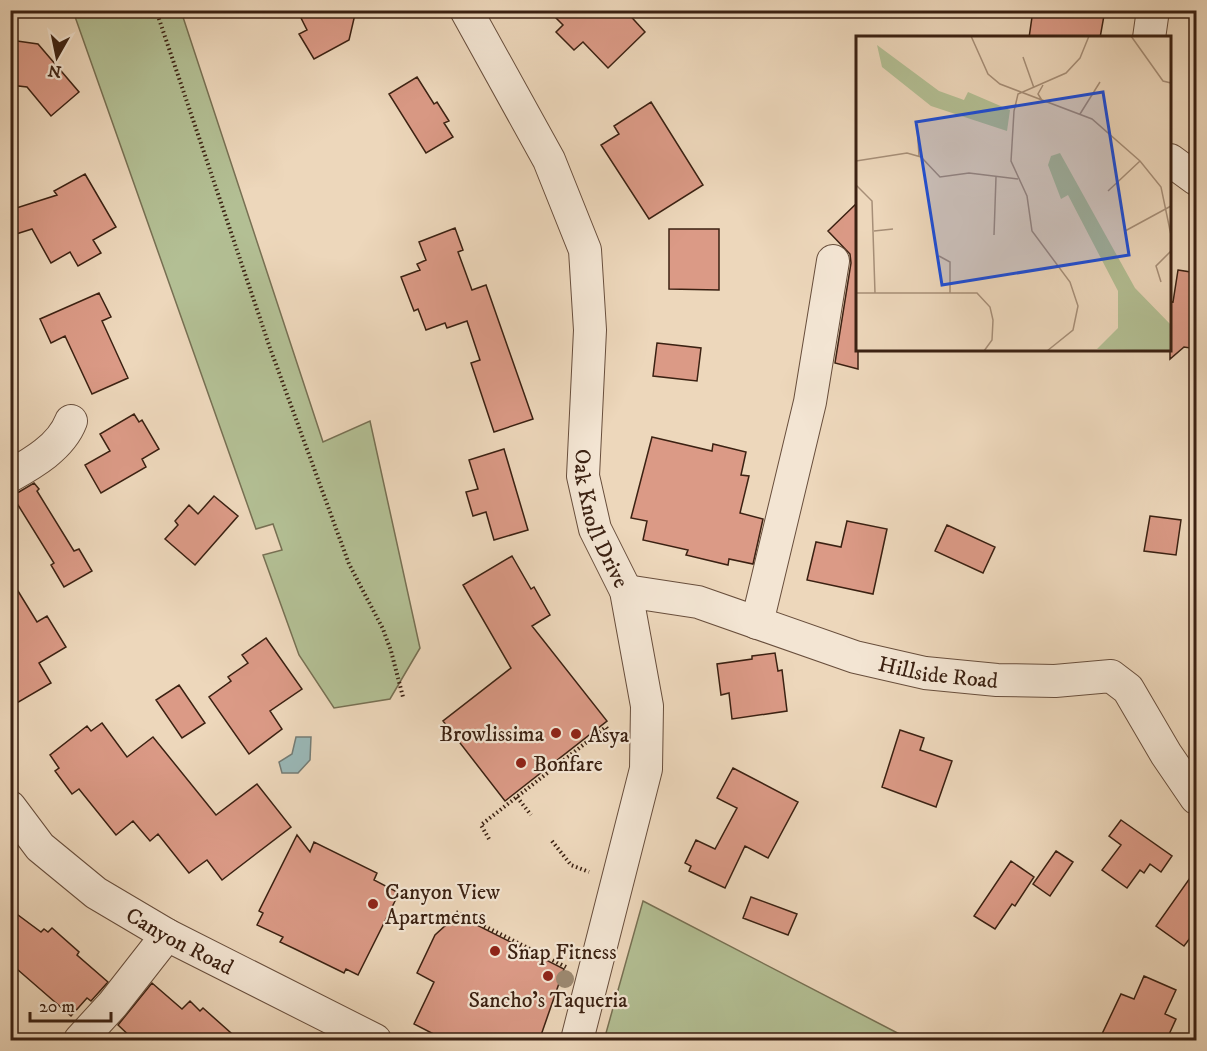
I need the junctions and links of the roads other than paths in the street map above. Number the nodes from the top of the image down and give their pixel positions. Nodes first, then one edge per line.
1 (466, 10) edge
2 (1153, 10) edge
3 (1149, 36) edge
4 (1171, 161) edge
5 (1197, 179) edge
6 (833, 261) dead end
7 (71, 421) dead end
8 (10, 476) edge
9 (626, 591) junction
10 (757, 622) junction
11 (1197, 798) edge
12 (10, 807) edge
13 (167, 935) junction
14 (80, 1041) edge
15 (375, 1041) edge
16 (577, 1041) edge

1 - 9 street, Oak Knoll Drive
2 - 3 street
4 - 5 street
6 - 10 street
7 - 8 street
9 - 10 street, Hillside Road
9 - 16 street, Oak Knoll Drive
10 - 11 street, Hillside Road
12 - 13 street, Canyon Road
13 - 14 street
13 - 15 street, Canyon Road

